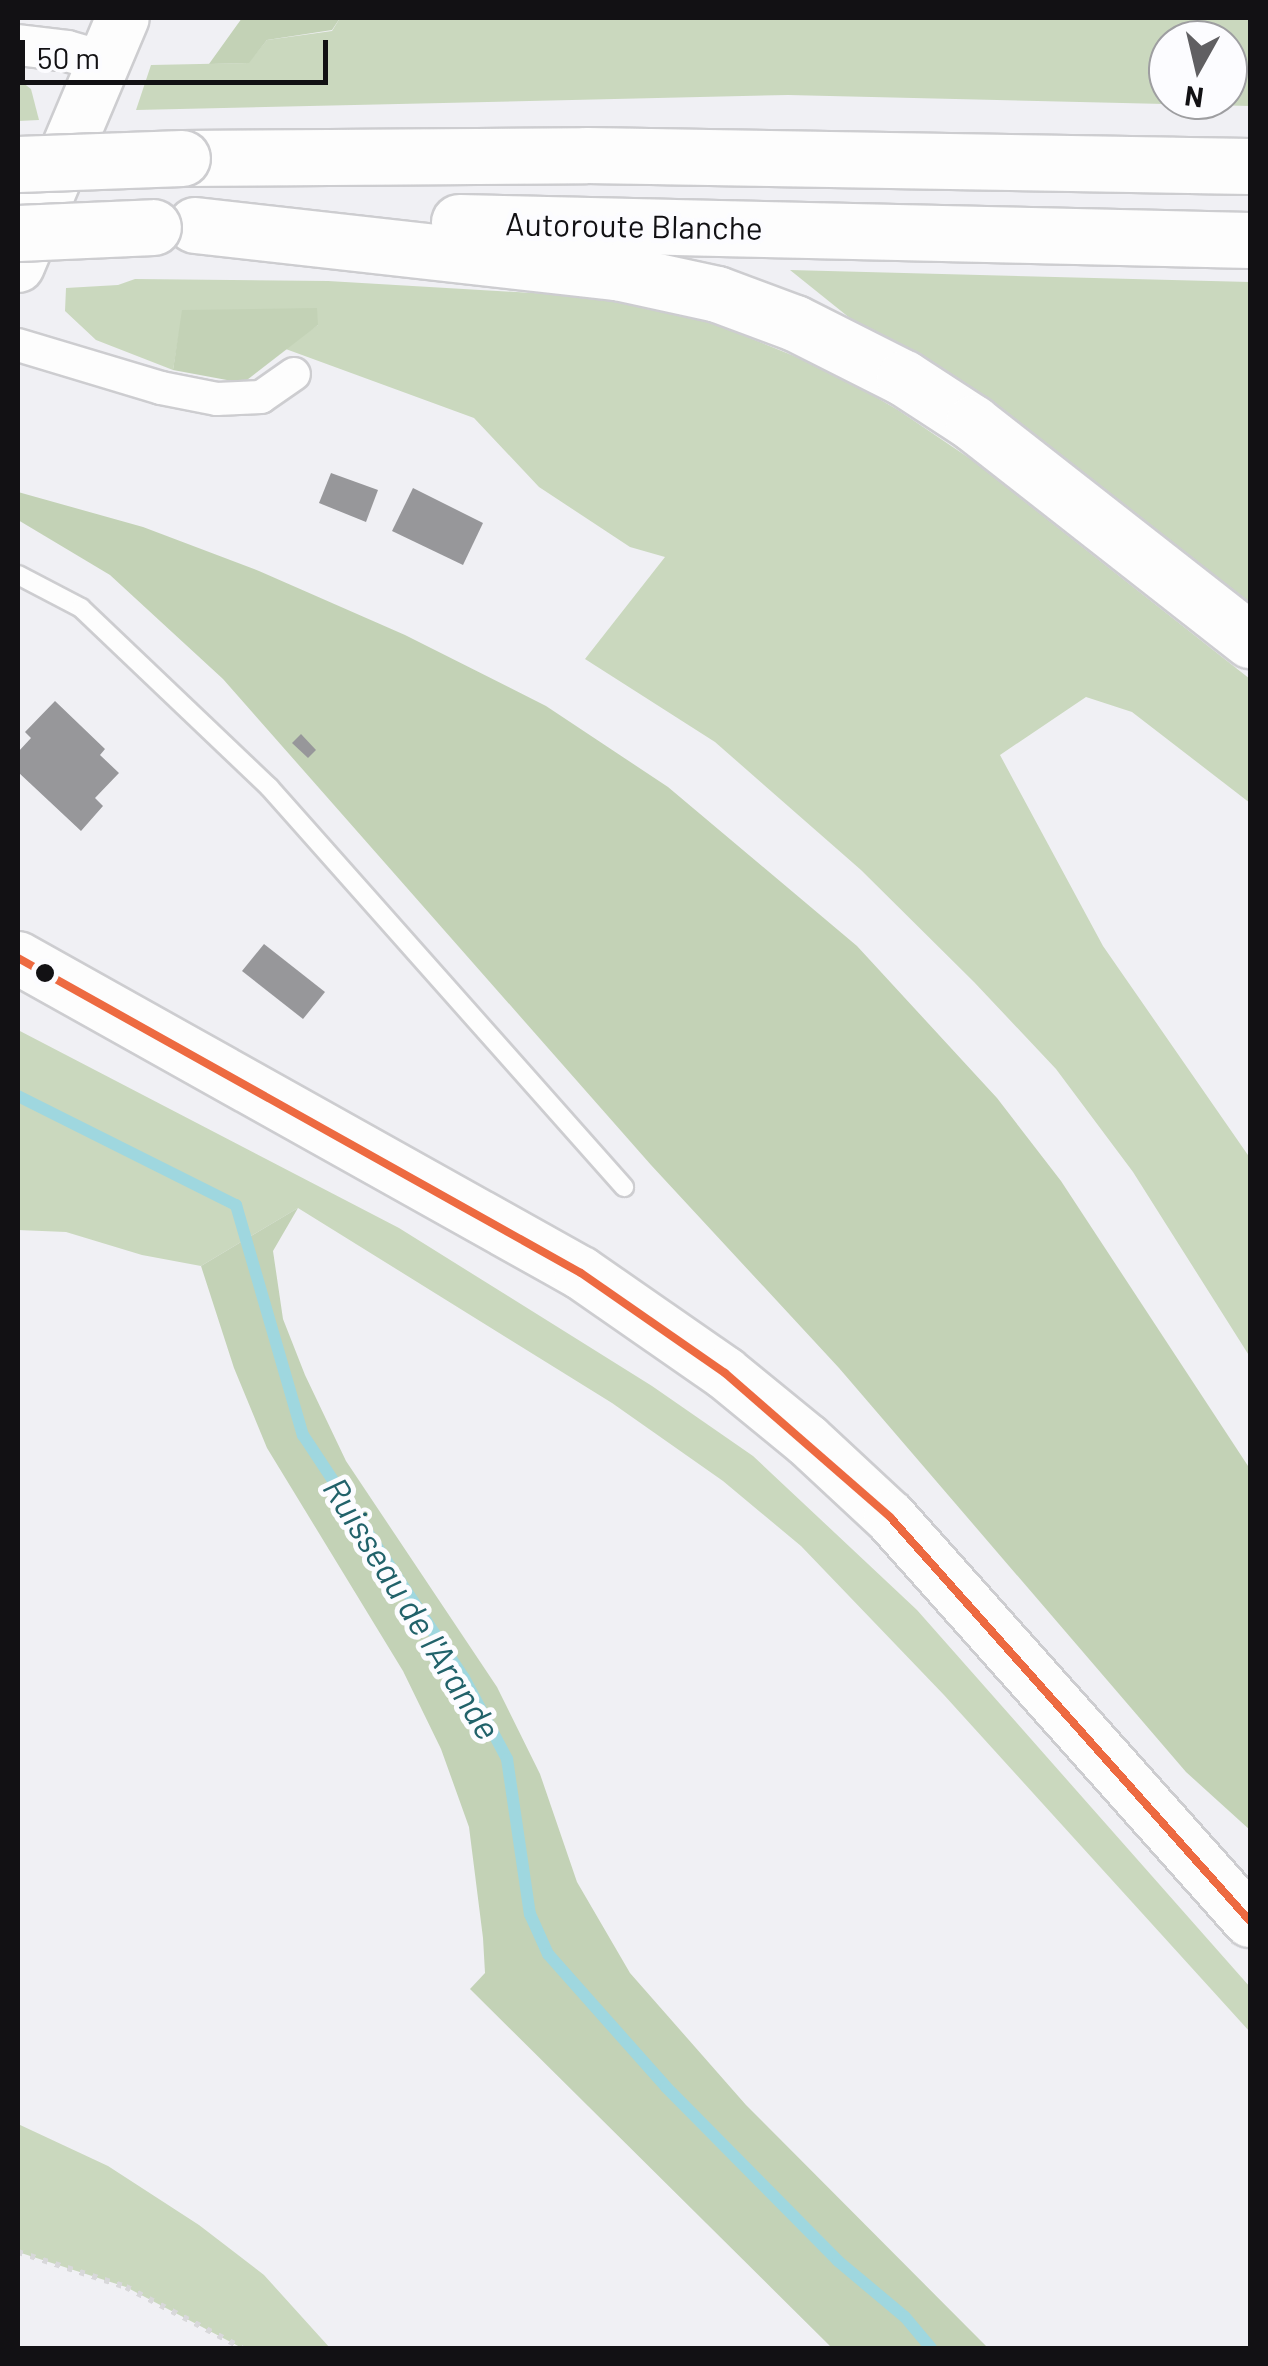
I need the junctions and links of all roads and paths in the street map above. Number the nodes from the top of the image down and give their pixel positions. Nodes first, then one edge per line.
1 (114, 40) edge
2 (18, 45) edge
3 (18, 164) edge
4 (1250, 166) edge
5 (174, 226) junction
6 (18, 233) edge
7 (1250, 240) edge
8 (18, 266) edge
9 (18, 345) edge
10 (294, 374) dead end
11 (18, 575) edge
12 (1250, 640) edge
13 (18, 958) edge
14 (624, 1187) dead end
15 (1250, 1921) edge
16 (18, 2252) edge
17 (242, 2348) edge

1 - 2 street
1 - 8 main road
3 - 4 highway, Autoroute Blanche, bridge
5 - 6 highway, Autoroute Blanche, bridge
5 - 7 highway, Autoroute Blanche
5 - 12 highway
9 - 10 street
11 - 14 lane
13 - 15 main road
16 - 17 path

